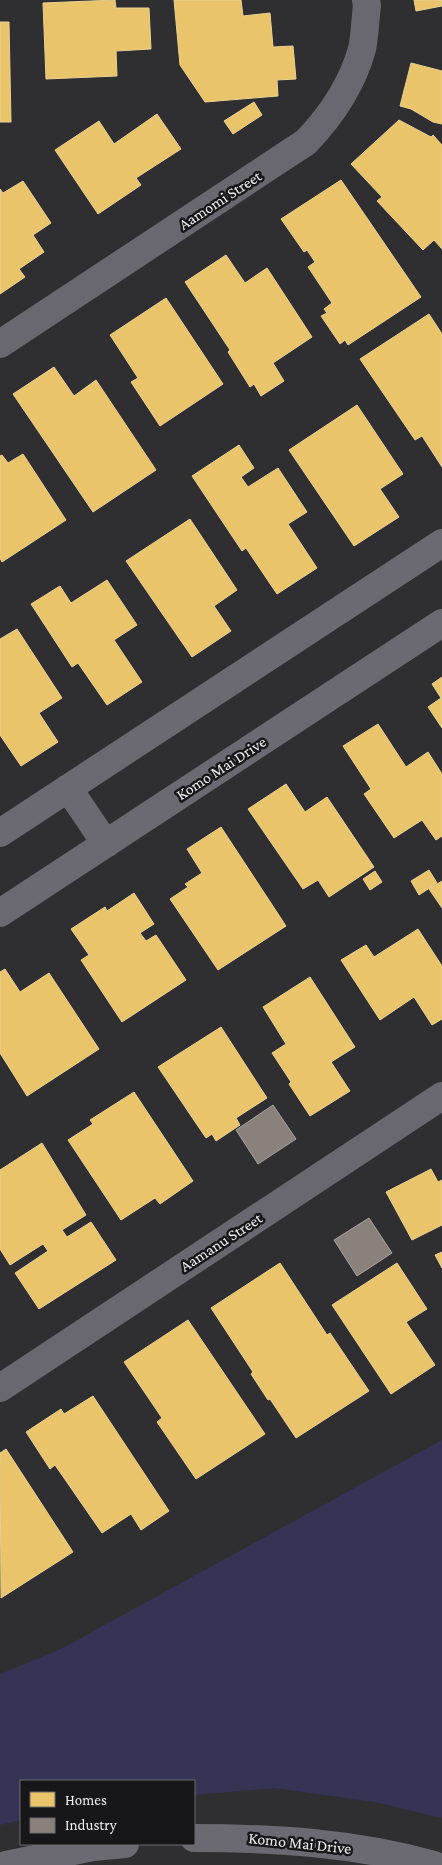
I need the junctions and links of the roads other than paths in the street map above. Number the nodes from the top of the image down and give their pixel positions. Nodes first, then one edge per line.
1 (366, 0) edge
2 (0, 344) edge
3 (442, 543) edge
4 (442, 623) edge
5 (68, 788) junction
6 (0, 833) edge
7 (106, 844) junction
8 (0, 913) edge
9 (442, 1096) edge
10 (0, 1388) edge
11 (195, 1838) edge
12 (114, 1845) edge
13 (6, 1865) edge
14 (434, 1865) edge

1 - 2 street, Aamomi Street
3 - 5 main road
4 - 7 main road, Komo Mai Drive
5 - 6 main road
5 - 7 main road
7 - 8 main road, Komo Mai Drive
9 - 10 street, Aamanu Street
11 - 14 main road, Komo Mai Drive
12 - 13 main road

